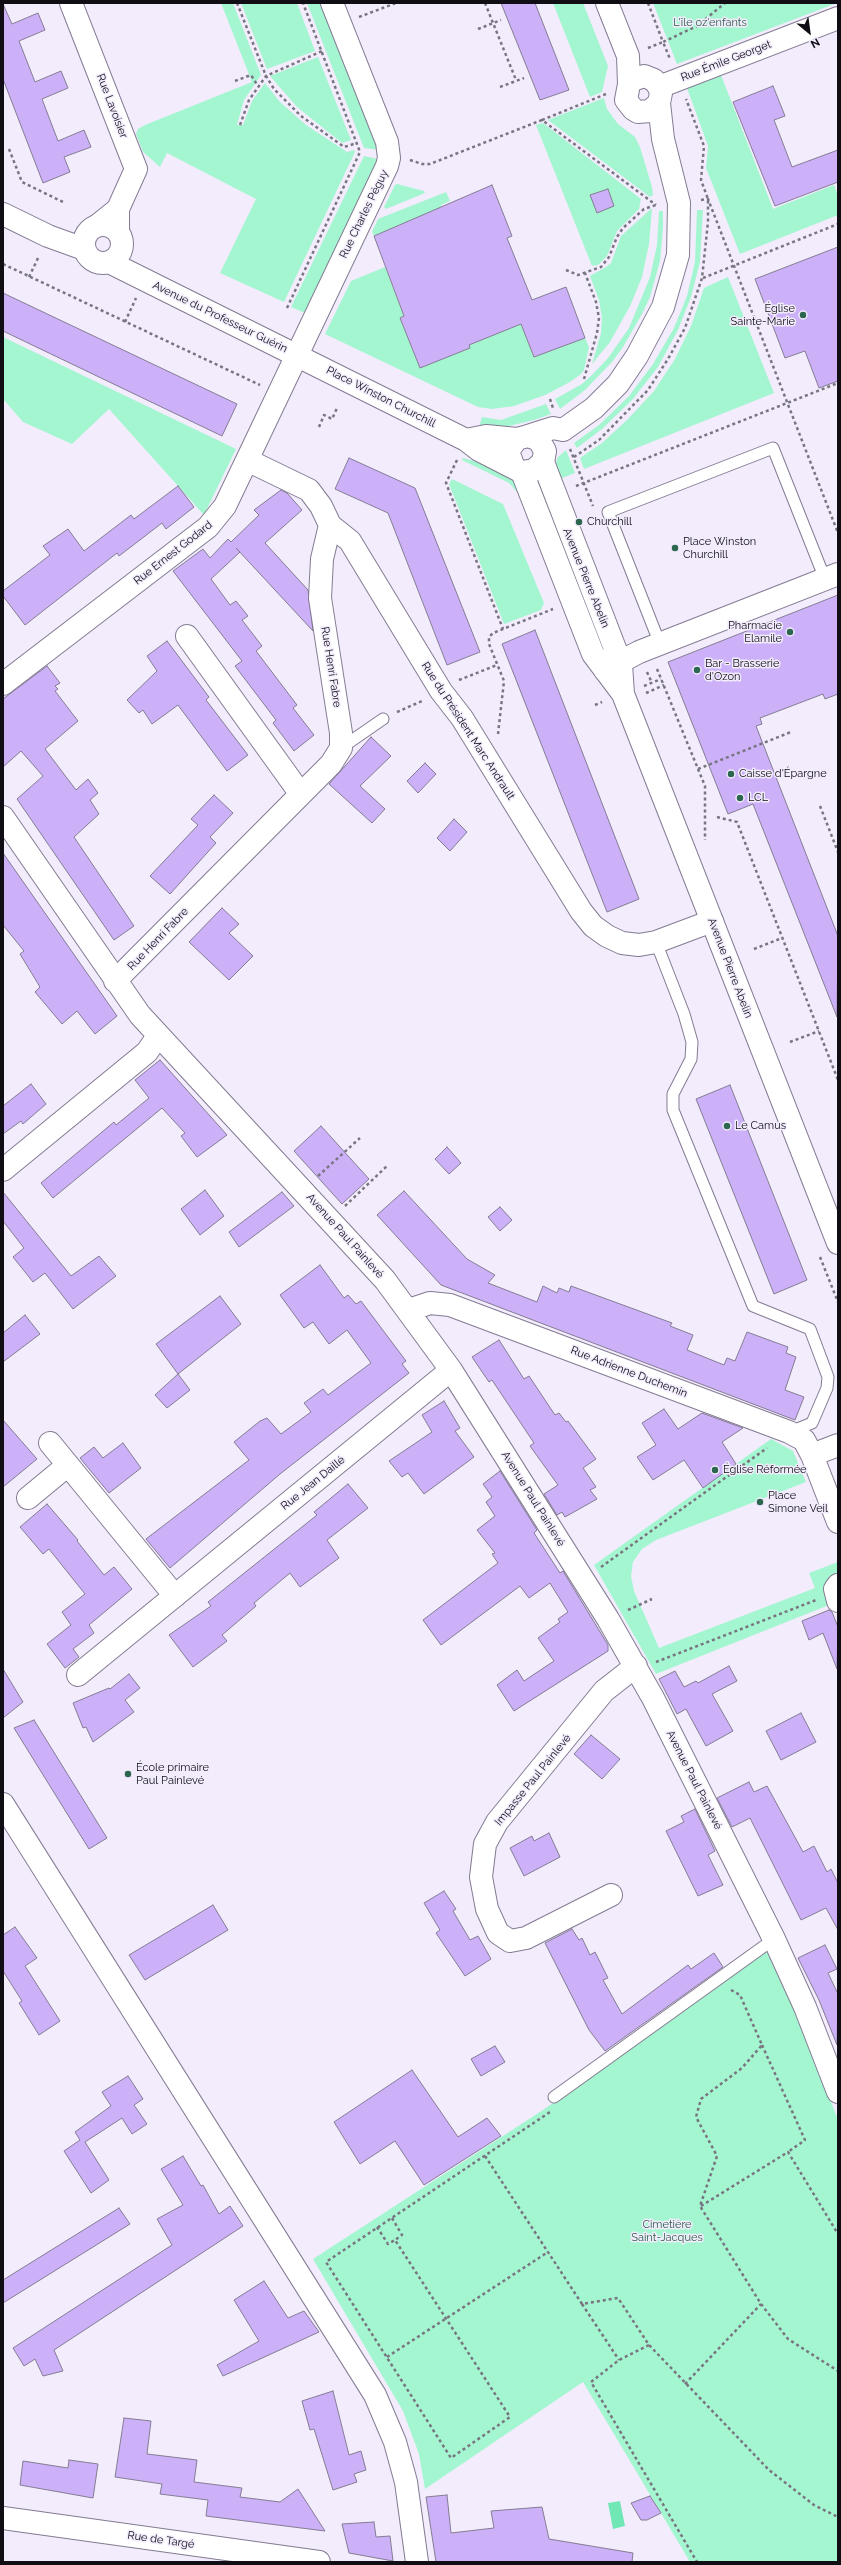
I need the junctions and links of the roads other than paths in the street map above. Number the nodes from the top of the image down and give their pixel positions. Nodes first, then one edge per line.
1 (71, 3) edge
2 (332, 3) edge
3 (607, 3) edge
4 (838, 18) edge
5 (628, 56) junction
6 (629, 84) junction
7 (662, 87) junction
8 (638, 112) junction
9 (663, 139) junction
10 (118, 209) junction
11 (3, 214) edge
12 (90, 236) junction
13 (120, 238) junction
14 (109, 262) junction
15 (144, 280) junction
16 (296, 354) junction
17 (562, 430) junction
18 (522, 437) junction
19 (466, 440) junction
20 (248, 460) junction
21 (544, 460) junction
22 (517, 468) junction
23 (330, 525) junction
24 (832, 576) edge
25 (187, 636) dead end
26 (654, 646) junction
27 (613, 667) junction
28 (3, 684) edge
29 (382, 720) road end
30 (341, 748) junction
31 (300, 793) junction
32 (3, 818) edge
33 (712, 921) junction
34 (656, 942) junction
35 (115, 981) junction
36 (158, 1036) junction
37 (3, 1170) edge
38 (838, 1243) edge
39 (409, 1310) junction
40 (451, 1370) junction
41 (789, 1432) junction
42 (50, 1443) dead end
43 (838, 1445) edge
44 (812, 1455) junction
45 (68, 1465) junction
46 (28, 1498) dead end
47 (838, 1522) edge
48 (175, 1596) junction
49 (644, 1665) junction
50 (78, 1675) dead end
51 (3, 1804) edge
52 (611, 1895) dead end
53 (774, 1939) junction
54 (838, 2092) edge
55 (555, 2102) road end
56 (3, 2518) edge
57 (320, 2562) edge
58 (417, 2562) edge

1 - 10 street, Rue Lavoisier
2 - 16 street, Rue Charles Péguy
3 - 5 street
4 - 7 street, Rue Émile Georget
5 - 6 street
5 - 7 street
6 - 7 street
6 - 8 street
7 - 8 street
7 - 9 street
8 - 9 street
9 - 17 street
10 - 12 street, Rue Lavoisier
10 - 13 street, Rue Lavoisier
11 - 12 street, Avenue du Professeur Guérin
12 - 13 street, Avenue du Professeur Guérin
12 - 14 street, Avenue du Professeur Guérin
13 - 14 street
13 - 15 street, Avenue du Professeur Guérin
14 - 15 street, Avenue du Professeur Guérin
15 - 16 street, Avenue du Professeur Guérin
16 - 19 street, Place Winston Churchill
16 - 20 street, Rue Ernest Godard
17 - 18 street
17 - 21 street
18 - 19 street
18 - 21 street
18 - 22 street
19 - 22 street, Place Winston Churchill
20 - 23 street, Rue du Président Marc Andrault
20 - 28 street, Rue Ernest Godard
21 - 22 street
21 - 27 street, Avenue Pierre Abelin
22 - 27 street, Avenue Pierre Abelin
23 - 30 street, Rue Henri Fabre
23 - 34 street, Rue du Président Marc Andrault
24 - 26 street
24 - 26 lane
25 - 31 street
26 - 27 street
27 - 33 street, Avenue Pierre Abelin
29 - 30 lane
30 - 31 street, Rue Henri Fabre
31 - 35 street, Rue Henri Fabre
32 - 35 street, Avenue Paul Painlevé
33 - 34 street, Rue du Président Marc Andrault
33 - 38 street, Avenue Pierre Abelin
34 - 41 lane
35 - 36 street, Avenue Paul Painlevé
36 - 37 street
36 - 39 street, Avenue Paul Painlevé
39 - 40 street, Avenue Paul Painlevé
39 - 41 street, Rue Adrienne Duchemin
40 - 48 street, Rue Jean Daillé
40 - 49 street, Avenue Paul Painlevé
41 - 44 street, Rue Adrienne Duchemin
42 - 45 street
43 - 44 street
44 - 47 street
45 - 46 street
45 - 48 street
48 - 50 street, Rue Jean Daillé
49 - 52 street, Impasse Paul Painlevé
49 - 53 street, Avenue Paul Painlevé
51 - 58 street
53 - 54 street, Avenue Paul Painlevé
53 - 55 lane
56 - 57 street, Rue de Targé

